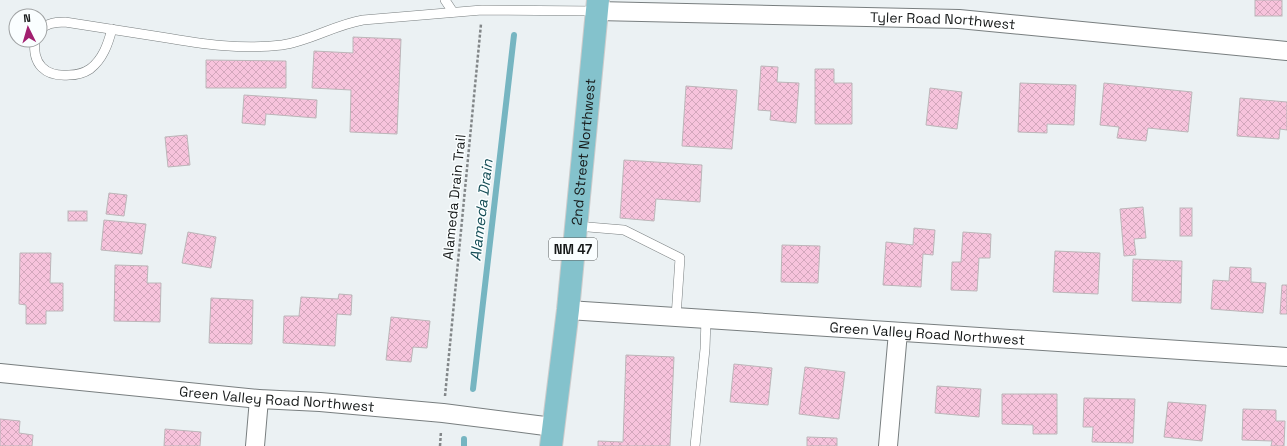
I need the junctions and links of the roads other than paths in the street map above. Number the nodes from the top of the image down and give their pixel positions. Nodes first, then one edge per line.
1 (445, 0) edge
2 (597, 5) edge
3 (453, 12) junction
4 (48, 25) edge
5 (112, 29) junction
6 (34, 48) edge
7 (1287, 51) edge
8 (576, 226) junction
9 (568, 310) junction
10 (676, 317) junction
11 (706, 319) junction
12 (898, 332) junction
13 (1287, 357) edge
14 (0, 373) edge
15 (260, 399) junction
16 (552, 436) edge
17 (255, 446) edge
18 (695, 446) edge
19 (888, 446) edge

1 - 3 lane
2 - 3 lane
2 - 7 street, Tyler Road Northwest
2 - 8 main road, 2nd Street Northwest / NM 47
3 - 5 lane
4 - 5 lane
5 - 6 lane
8 - 9 main road, 2nd Street Northwest / NM 47
8 - 10 lane
9 - 10 street, Green Valley Road Northwest
9 - 16 main road, 2nd Street Northwest / NM 47
10 - 11 street, Green Valley Road Northwest
11 - 12 street, Green Valley Road Northwest
11 - 18 lane
12 - 13 street, Green Valley Road Northwest
12 - 19 street
14 - 15 street, Green Valley Road Northwest
15 - 16 street, Green Valley Road Northwest
15 - 17 street

